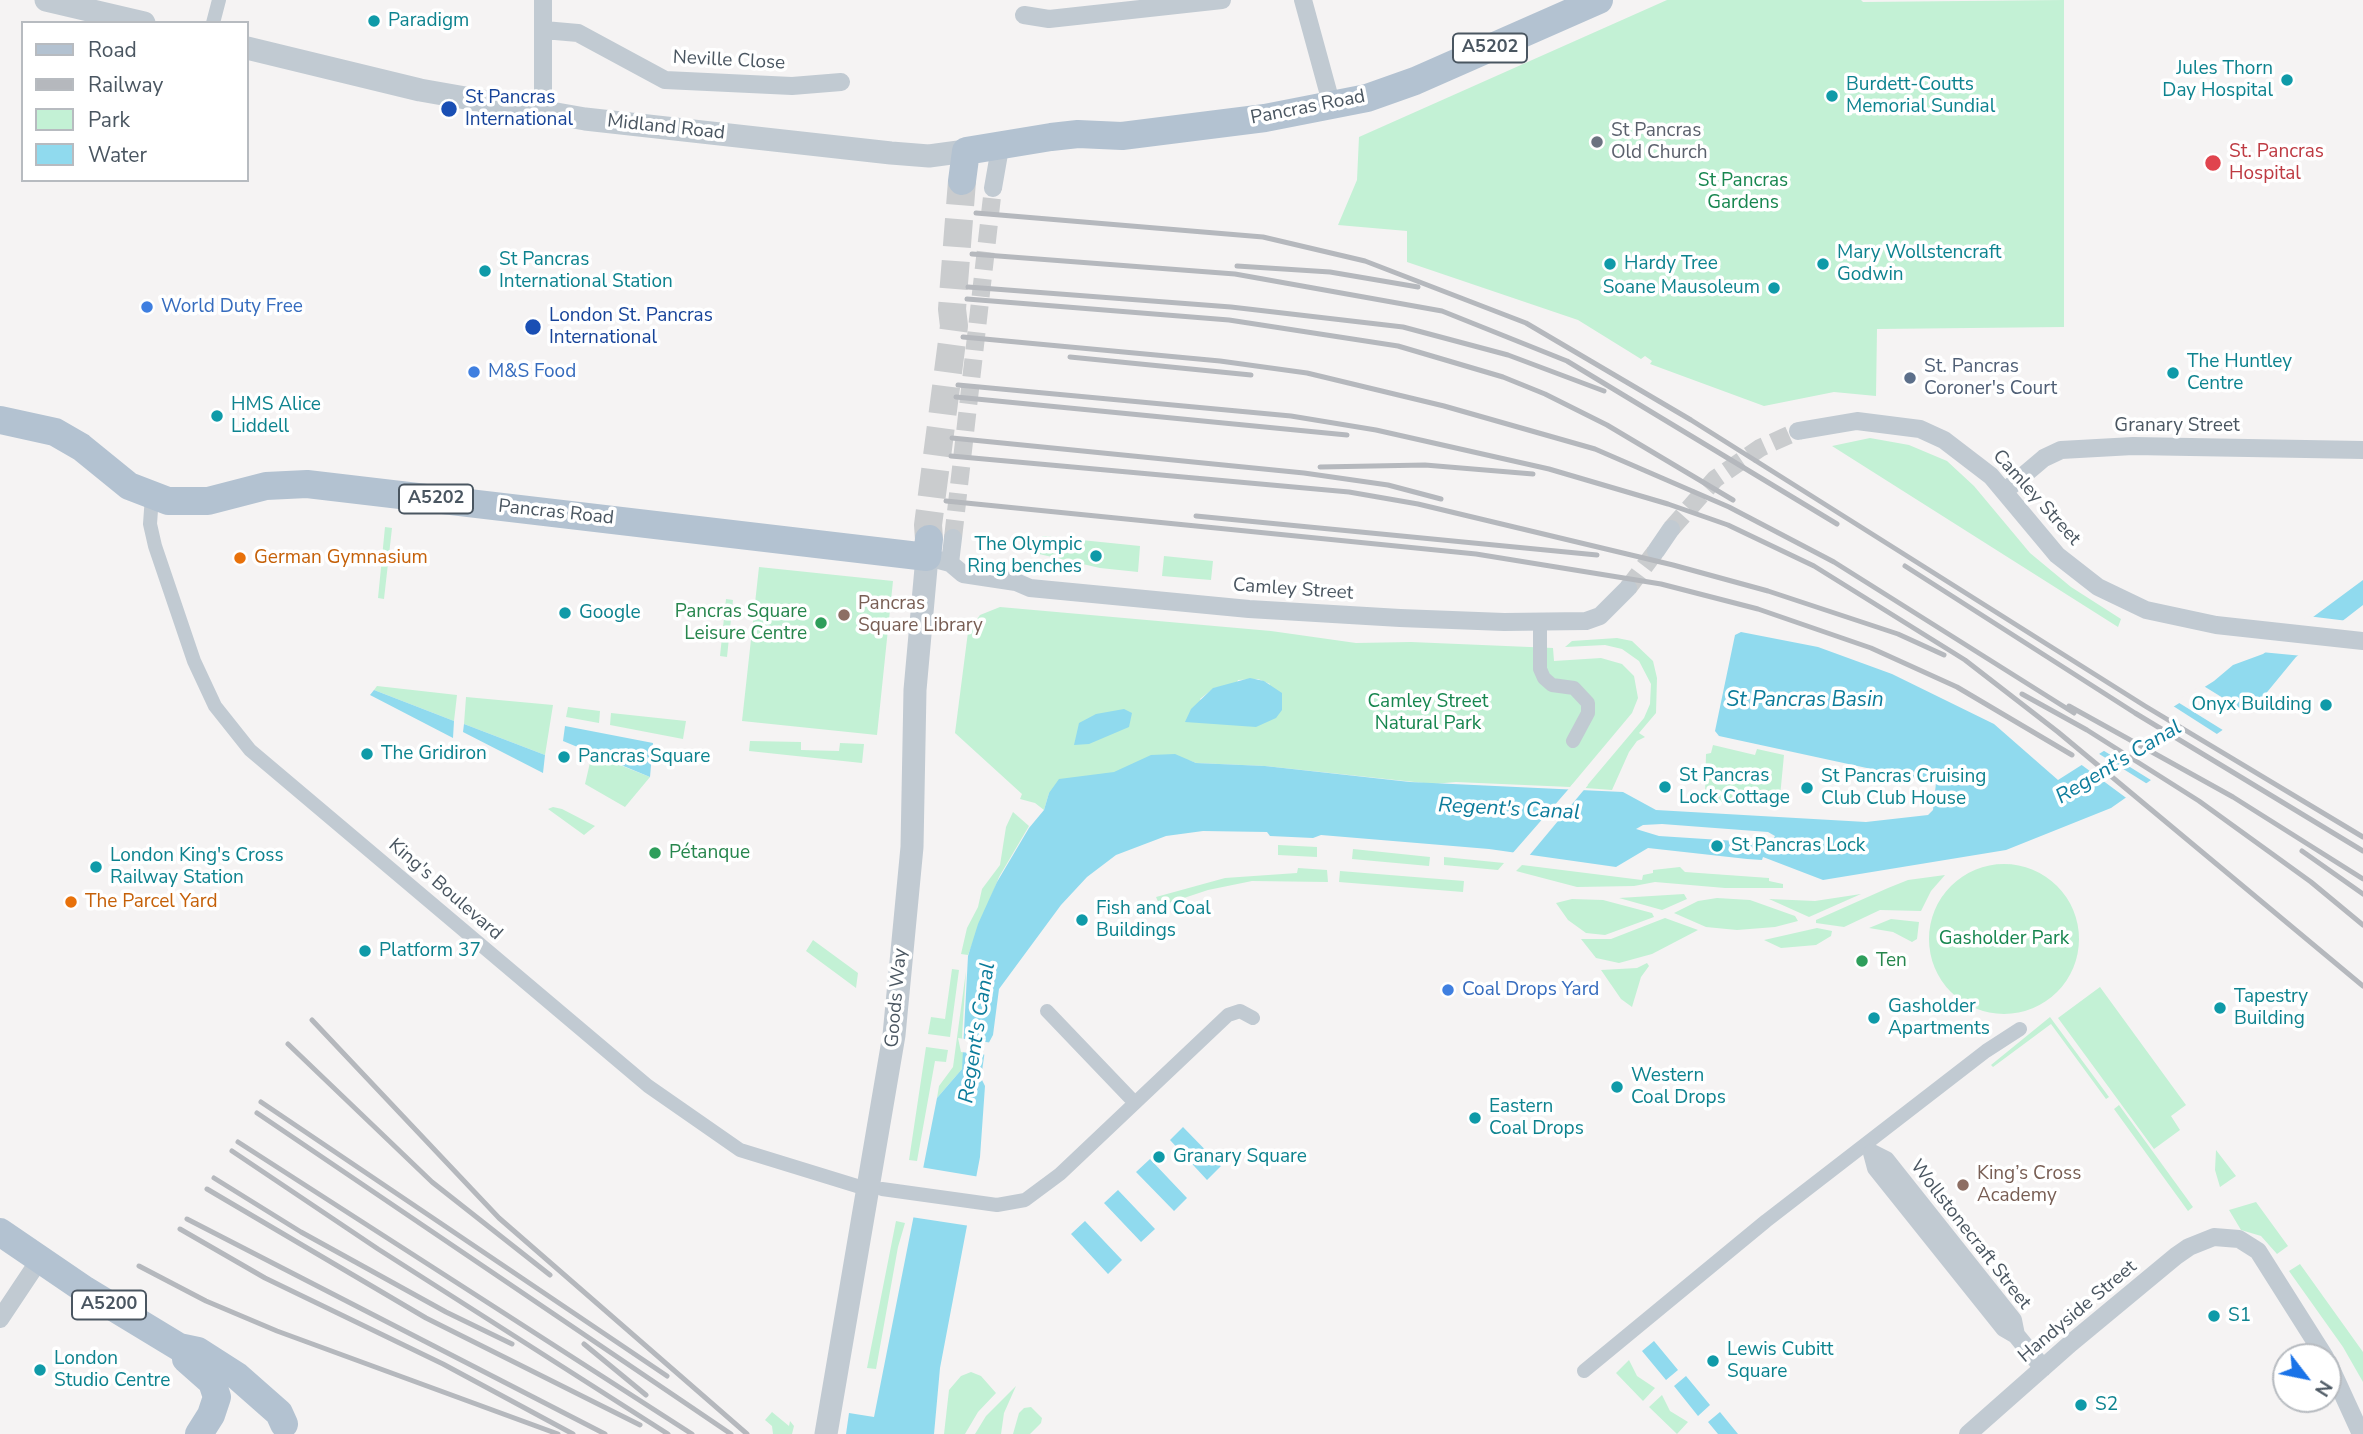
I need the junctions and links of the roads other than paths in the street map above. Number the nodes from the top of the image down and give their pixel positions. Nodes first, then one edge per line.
1 (47, 0) edge
2 (219, 0) edge
3 (543, 0) edge
4 (1222, 0) edge
5 (1303, 0) edge
6 (1599, 0) edge
7 (1024, 15) dead end
8 (136, 21) edge
9 (214, 21) edge
10 (544, 30) junction
11 (248, 48) edge
12 (841, 82) dead end
13 (1332, 106) junction
14 (543, 111) junction
15 (1000, 148) junction
16 (966, 152) junction
17 (962, 181) tunnel mouth
18 (993, 188) tunnel mouth
19 (0, 420) edge
20 (1798, 431) tunnel mouth
21 (2363, 450) edge
22 (2005, 491) junction
23 (152, 496) junction
24 (1671, 529) tunnel mouth
25 (939, 549) junction
26 (1656, 551) tunnel mouth
27 (1628, 588) tunnel mouth
28 (1539, 623) junction
29 (2361, 640) edge
30 (1573, 741) dead end
31 (1047, 1012) dead end
32 (1253, 1018) dead end
33 (2020, 1029) dead end
34 (1135, 1103) junction
35 (1869, 1149) junction
36 (857, 1186) dead end
37 (882, 1189) dead end
38 (0, 1232) edge
39 (40, 1259) junction
40 (0, 1319) edge
41 (2316, 1343) edge
42 (184, 1356) junction
43 (2043, 1368) junction
44 (1584, 1371) dead end
45 (2342, 1393) edge
46 (209, 1414) edge
47 (283, 1426) edge
48 (826, 1434) edge
49 (1968, 1434) edge
50 (2361, 1434) edge

1 - 8 street
2 - 9 street
3 - 10 street
4 - 7 street
5 - 13 street
6 - 13 main road, Pancras Road / A5202
10 - 12 street, Neville Close
10 - 14 street
11 - 14 street, Midland Road
13 - 15 main road, Pancras Road / A5202
14 - 16 street, Midland Road
15 - 16 main road, Pancras Road / A5202
15 - 18 street
16 - 17 main road
19 - 23 main road, Pancras Road / A5202
20 - 22 street, Camley Street
21 - 22 street, Granary Street
22 - 29 street, Camley Street
23 - 25 main road, Pancras Road / A5202
23 - 36 street, King's Boulevard
24 - 26 street
25 - 28 street, Camley Street
25 - 48 street, Goods Way
27 - 28 street, Camley Street
28 - 30 street
31 - 34 street
32 - 34 street
33 - 35 street
34 - 37 street
35 - 43 street, Wollstonecraft Street
35 - 44 street
38 - 39 main road, A5200
39 - 40 street
39 - 42 main road, A5200
41 - 43 street, Handyside Street
42 - 46 main road
42 - 47 main road, A5200
43 - 49 street, Handyside Street
45 - 50 street
46 - 47 main road

